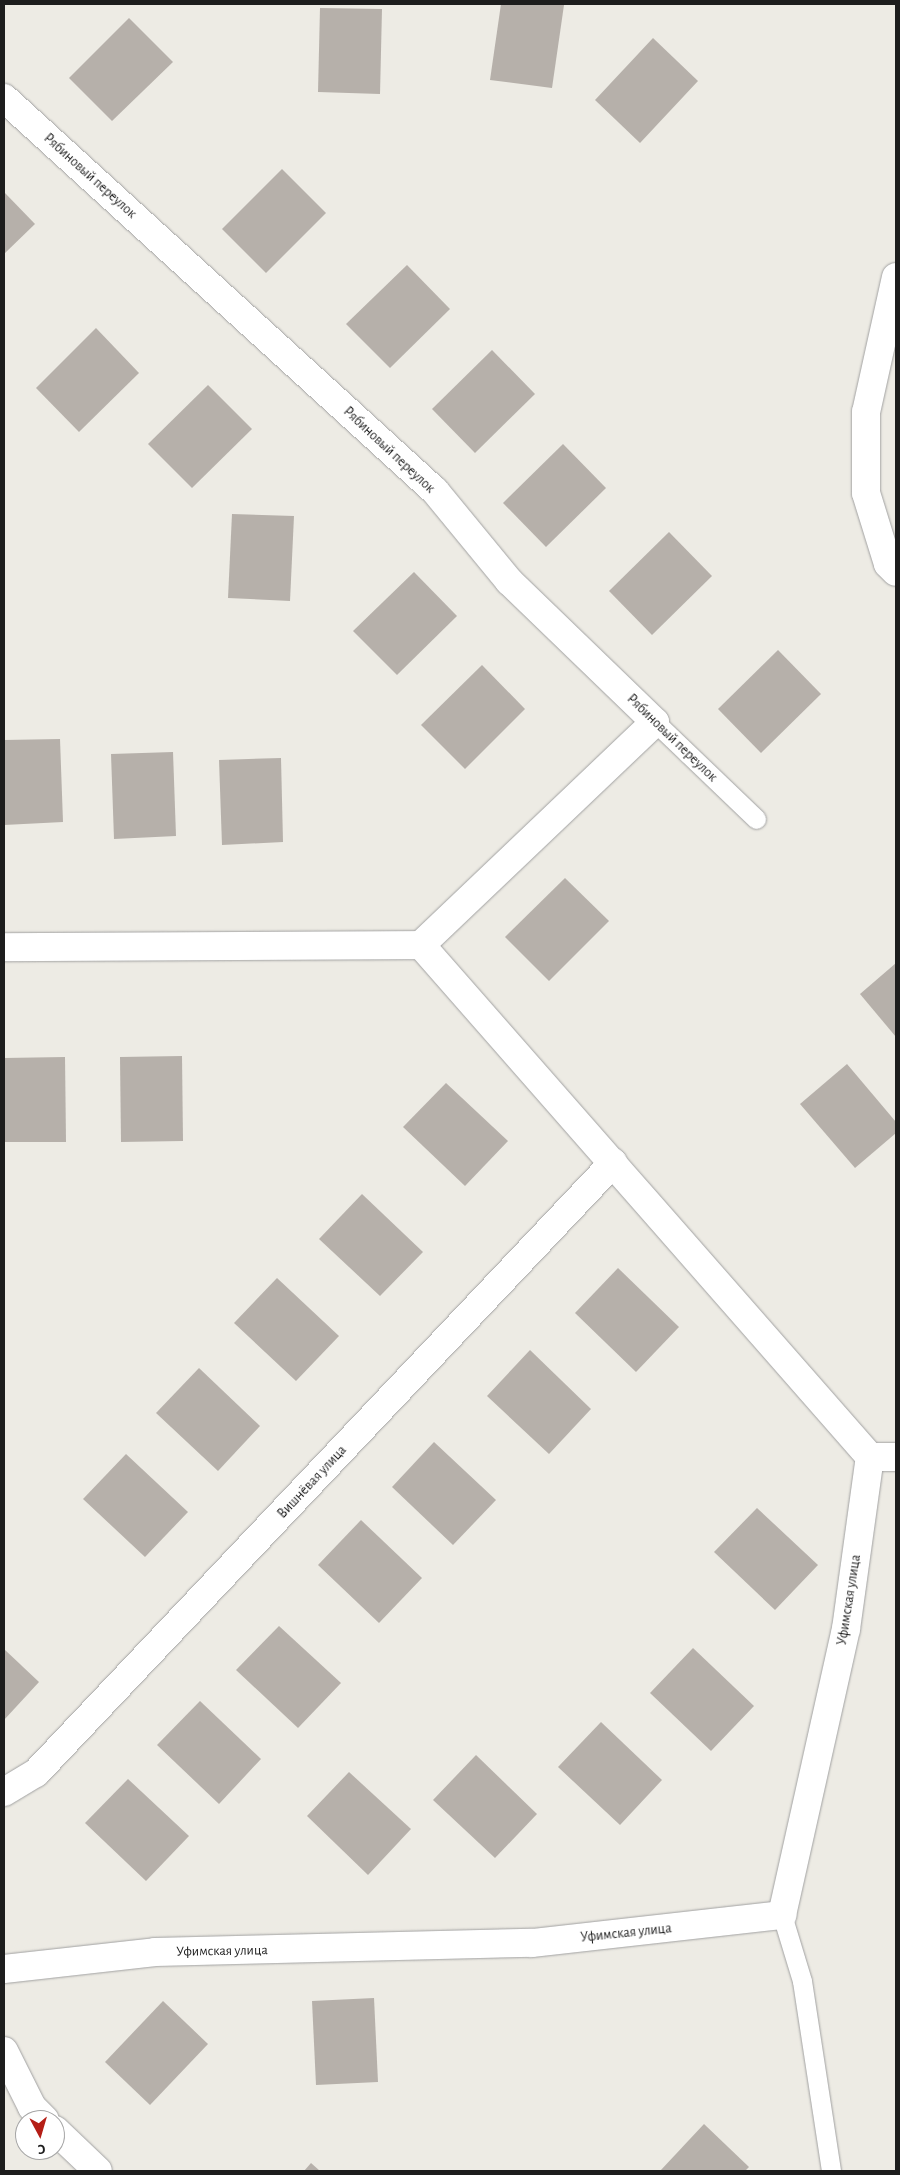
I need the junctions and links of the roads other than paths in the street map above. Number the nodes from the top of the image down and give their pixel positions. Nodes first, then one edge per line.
1 (4, 98) edge
2 (896, 277) edge
3 (896, 572) edge
4 (655, 722) junction
5 (756, 819) dead end
6 (421, 945) junction
7 (4, 947) edge
8 (613, 1163) junction
9 (883, 1457) edge
10 (4, 1792) edge
11 (782, 1915) junction
12 (4, 1969) edge
13 (4, 2051) edge
14 (35, 2110) edge
15 (65, 2140) edge
16 (98, 2171) edge
17 (831, 2171) edge

1 - 4 street, Рябиновый переулок
2 - 3 street
4 - 5 lane, Рябиновый переулок
4 - 6 street
6 - 7 street
6 - 8 street
8 - 9 street
8 - 10 street, Вишнёвая улица
9 - 11 street, Уфимская улица
11 - 12 street, Уфимская улица
11 - 17 lane
13 - 14 street
15 - 16 street

